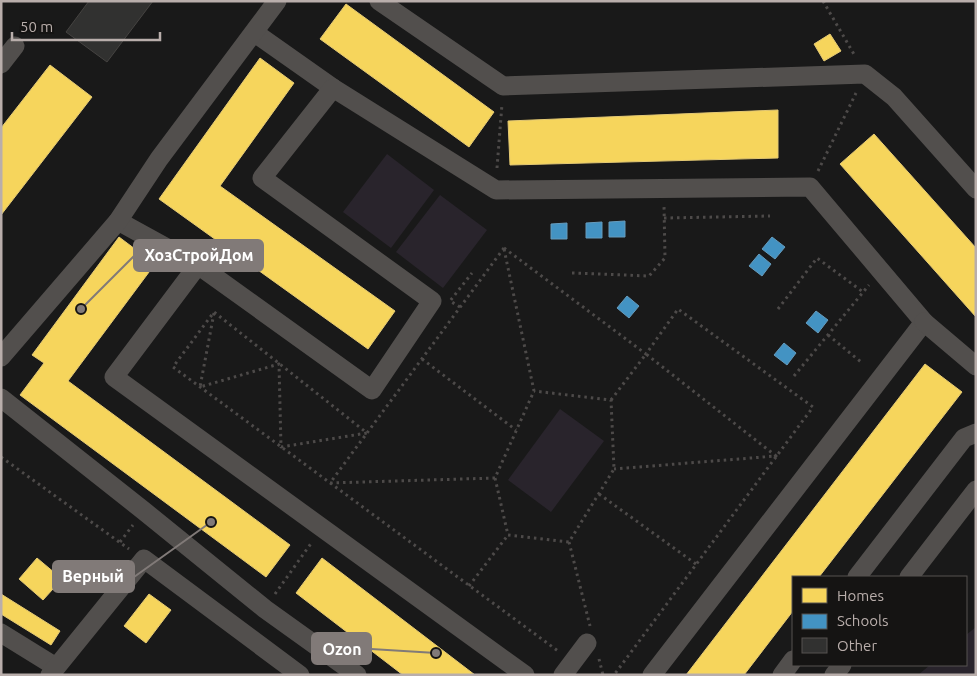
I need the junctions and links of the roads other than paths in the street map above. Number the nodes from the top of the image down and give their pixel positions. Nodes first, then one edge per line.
1 (278, 1) edge
2 (379, 1) edge
3 (255, 33) junction
4 (15, 46) dead end
5 (1, 64) edge
6 (333, 88) junction
7 (976, 189) edge
8 (118, 221) junction
9 (198, 265) junction
10 (924, 322) junction
11 (1, 357) edge
12 (976, 366) edge
13 (1, 398) edge
14 (976, 433) edge
15 (976, 490) edge
16 (858, 576) edge
17 (910, 576) edge
18 (1, 633) edge
19 (592, 642) road end
20 (792, 661) edge
21 (53, 671) edge
22 (300, 675) edge
23 (357, 675) edge
24 (525, 675) edge
25 (563, 675) edge
26 (652, 675) edge
27 (782, 675) edge

1 - 3 lane
2 - 7 lane
3 - 6 lane
3 - 8 lane
4 - 5 lane
6 - 9 lane
6 - 10 lane
8 - 9 lane
8 - 11 lane
9 - 24 lane
10 - 12 lane
10 - 26 lane
13 - 23 lane
14 - 16 lane
15 - 17 lane
18 - 21 lane
19 - 25 lane
20 - 27 lane
21 - 22 lane

